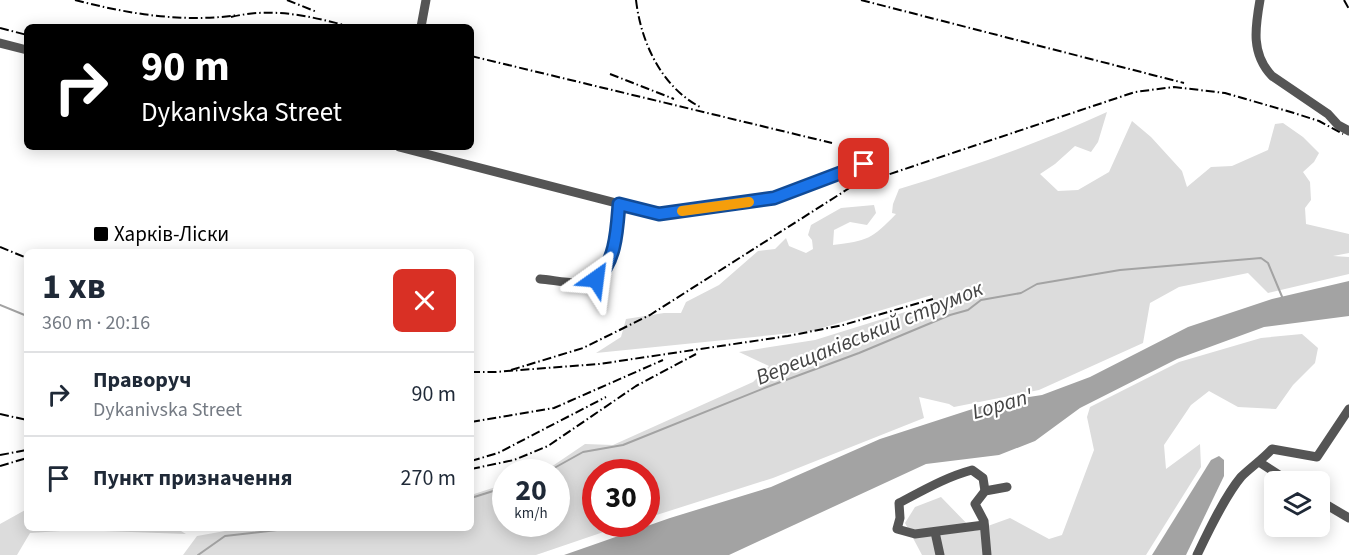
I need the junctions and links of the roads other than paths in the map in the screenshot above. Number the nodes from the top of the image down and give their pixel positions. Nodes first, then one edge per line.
1 (426, 0) edge
2 (1260, 0) edge
3 (422, 24) edge
4 (0, 43) edge
5 (24, 49) edge
6 (1349, 131) edge
7 (411, 150) edge
8 (864, 164) dead end
9 (619, 204) junction
10 (540, 279) dead end
11 (1349, 409) edge
12 (1259, 462) junction
13 (1273, 471) edge
14 (1006, 487) dead end
15 (985, 490) junction
16 (1330, 507) edge
17 (1349, 518) edge
18 (984, 525) junction
19 (935, 532) junction
20 (940, 555) edge
21 (987, 555) edge
22 (1197, 555) edge

1 - 3 street
2 - 6 street
4 - 5 street
7 - 9 street
8 - 9 street
9 - 10 street
11 - 12 street
12 - 13 street
12 - 22 street
14 - 15 street
15 - 18 street
15 - 19 street
16 - 17 street
18 - 19 street
18 - 21 street
19 - 20 street

